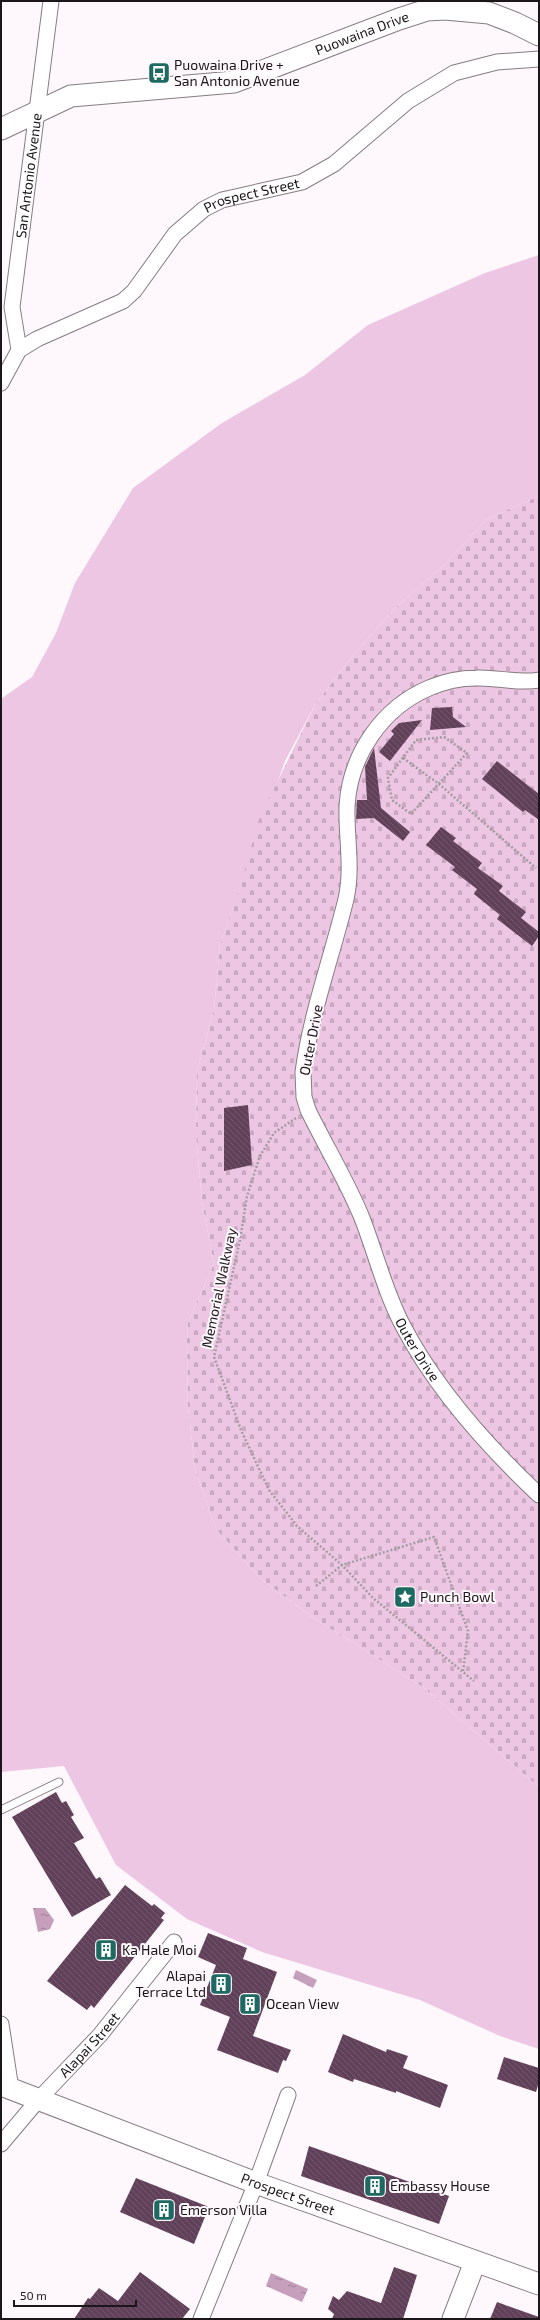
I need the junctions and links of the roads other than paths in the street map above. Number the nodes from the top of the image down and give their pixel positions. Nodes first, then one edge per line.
1 (51, 1) edge
2 (449, 5) edge
3 (539, 35) edge
4 (539, 59) edge
5 (38, 110) junction
6 (1, 129) edge
7 (19, 350) junction
8 (1, 383) edge
9 (539, 680) edge
10 (539, 1495) edge
11 (58, 1782) dead end
12 (1, 1810) edge
13 (174, 1942) dead end
14 (1, 2024) edge
15 (6, 2087) edge
16 (288, 2095) dead end
17 (39, 2099) junction
18 (1, 2144) edge
19 (256, 2183) junction
20 (475, 2262) junction
21 (539, 2284) edge
22 (201, 2319) edge
23 (453, 2319) edge

1 - 5 street, San Antonio Avenue
2 - 3 main road, Puowaina Drive
2 - 5 main road, Puowaina Drive
4 - 7 street, Prospect Street
5 - 6 main road, Puowaina Drive
5 - 7 street, San Antonio Avenue
7 - 8 street, Prospect Street
9 - 10 street, Outer Drive
11 - 12 lane
13 - 17 street, Alapai Street
14 - 15 street
15 - 17 main road, Prospect Street
16 - 19 street
17 - 18 street, Alapai Street
17 - 19 main road, Prospect Street
19 - 20 main road, Prospect Street
19 - 22 street
20 - 21 main road, Prospect Street
20 - 23 main road

